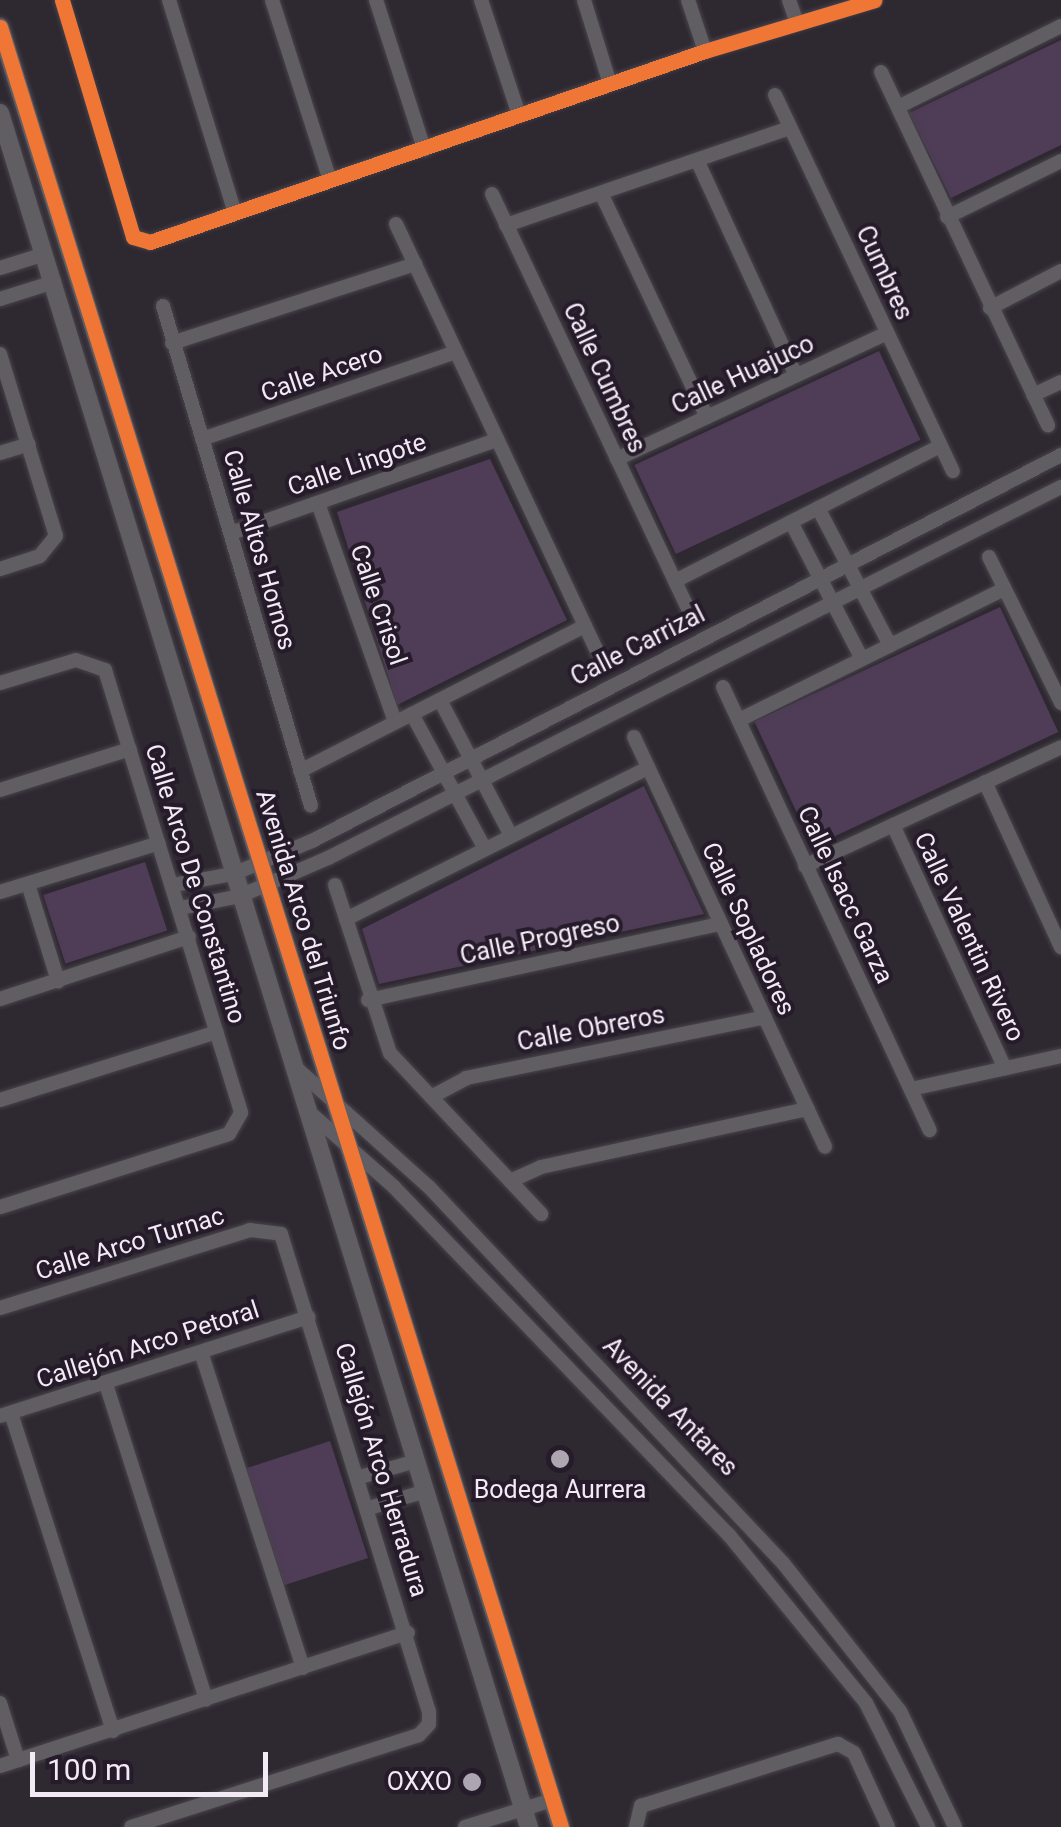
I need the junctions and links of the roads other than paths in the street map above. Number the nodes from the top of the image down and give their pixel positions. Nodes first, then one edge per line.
1 (62, 0) edge
2 (169, 0) edge
3 (272, 0) edge
4 (376, 0) edge
5 (480, 0) edge
6 (584, 0) edge
7 (688, 0) edge
8 (789, 0) edge
9 (876, 0) edge
10 (797, 23) junction
11 (1061, 26) edge
12 (0, 27) edge
13 (705, 51) junction
14 (881, 72) dead end
15 (610, 84) junction
16 (775, 95) dead end
17 (898, 107) junction
18 (0, 114) edge
19 (518, 115) junction
20 (790, 128) junction
21 (424, 150) junction
22 (697, 160) junction
23 (1061, 160) edge
24 (330, 181) junction
25 (601, 192) junction
26 (492, 194) dead end
27 (235, 213) junction
28 (947, 217) junction
29 (396, 224) dead end
30 (506, 225) junction
31 (45, 254) junction
32 (414, 264) junction
33 (0, 268) edge
34 (1061, 271) edge
35 (54, 282) junction
36 (0, 299) edge
37 (162, 306) dead end
38 (990, 308) junction
39 (887, 333) junction
40 (172, 343) junction
41 (456, 352) junction
42 (0, 354) edge
43 (796, 376) junction
44 (1061, 382) edge
45 (1034, 396) junction
46 (707, 417) junction
47 (1048, 425) dead end
48 (202, 439) junction
49 (498, 440) junction
50 (29, 444) junction
51 (940, 446) junction
52 (0, 453) edge
53 (1061, 455) edge
54 (617, 458) junction
55 (952, 471) dead end
56 (1061, 486) edge
57 (318, 503) junction
58 (818, 508) junction
59 (791, 522) junction
60 (231, 534) junction
61 (989, 556) dead end
62 (848, 566) junction
63 (0, 569) edge
64 (820, 579) junction
65 (675, 581) junction
66 (860, 588) junction
67 (1004, 589) junction
68 (832, 602) junction
69 (689, 610) dead end
70 (584, 626) junction
71 (890, 645) junction
72 (862, 659) junction
73 (602, 662) dead end
74 (0, 683) edge
75 (724, 687) dead end
76 (440, 700) junction
77 (1061, 703) edge
78 (412, 714) junction
79 (738, 720) junction
80 (396, 722) junction
81 (634, 736) dead end
82 (1061, 747) edge
83 (130, 749) junction
84 (469, 756) junction
85 (648, 768) junction
86 (442, 770) junction
87 (300, 771) junction
88 (482, 780) junction
89 (984, 782) junction
90 (0, 790) edge
91 (455, 793) junction
92 (311, 806) dead end
93 (893, 825) junction
94 (511, 836) junction
95 (160, 843) junction
96 (485, 850) junction
97 (260, 864) junction
98 (806, 866) junction
99 (233, 874) junction
100 (28, 884) junction
101 (267, 884) junction
102 (174, 885) junction
103 (335, 885) dead end
104 (0, 892) edge
105 (240, 896) junction
106 (180, 908) junction
107 (346, 918) junction
108 (721, 924) junction
109 (189, 937) junction
110 (1061, 947) edge
111 (58, 980) junction
112 (0, 999) edge
113 (368, 1000) junction
114 (765, 1017) junction
115 (216, 1032) junction
116 (1061, 1056) edge
117 (293, 1065) junction
118 (1005, 1068) junction
119 (910, 1089) junction
120 (431, 1097) junction
121 (331, 1098) junction
122 (0, 1100) edge
123 (307, 1109) junction
124 (808, 1109) junction
125 (930, 1130) dead end
126 (344, 1141) junction
127 (826, 1147) dead end
128 (510, 1181) junction
129 (0, 1207) edge
130 (540, 1214) dead end
131 (274, 1228) joint
132 (0, 1308) edge
133 (309, 1316) junction
134 (201, 1352) junction
135 (106, 1384) junction
136 (5, 1415) edge
137 (416, 1461) junction
138 (360, 1478) junction
139 (426, 1491) junction
140 (369, 1508) junction
141 (408, 1633) junction
142 (303, 1668) junction
143 (206, 1700) junction
144 (0, 1703) edge
145 (113, 1731) junction
146 (18, 1760) junction
147 (0, 1766) edge
148 (552, 1800) junction
149 (526, 1818) edge
150 (132, 1827) edge
151 (464, 1827) edge
152 (561, 1827) edge
153 (636, 1827) edge
154 (888, 1827) edge
155 (928, 1827) edge
156 (955, 1827) edge

1 - 27 street
2 - 27 street
3 - 24 street
4 - 21 street
5 - 19 street
6 - 15 street
7 - 13 street
8 - 10 street
9 - 10 street
10 - 13 street
11 - 17 street
12 - 97 street, Avenida Arco del Triunfo
13 - 15 street
14 - 17 street
15 - 19 street
16 - 20 street, Cumbres
17 - 28 street
18 - 31 street, Avenida Arco del Triunfo
19 - 21 street
20 - 22 street
20 - 39 street, Cumbres
21 - 24 street
22 - 25 street
22 - 43 street
23 - 28 street
24 - 27 street
25 - 30 street
25 - 46 street
26 - 30 street, Calle Cumbres
28 - 38 street
29 - 32 street
30 - 54 street, Calle Cumbres
31 - 33 street
31 - 35 street, Avenida Arco del Triunfo
32 - 40 street
32 - 41 street
34 - 38 street
35 - 36 street
35 - 99 street, Avenida Arco del Triunfo
37 - 40 street, Calle Altos Hornos
38 - 45 street
39 - 43 street, Calle Huajuco
39 - 51 street, Cumbres
40 - 48 street, Calle Altos Hornos
41 - 48 street, Calle Acero
41 - 49 street
42 - 50 street
43 - 46 street, Calle Huajuco
44 - 45 street
45 - 47 street
46 - 54 street, Calle Huajuco
48 - 60 street, Calle Altos Hornos
49 - 57 street, Calle Lingote
49 - 70 street
50 - 52 street
50 - 63 street
51 - 55 street, Cumbres
51 - 58 street
53 - 62 street, Calle Carrizal
54 - 65 street, Calle Cumbres
56 - 66 street, Calle Carrizal
57 - 60 street, Calle Lingote
57 - 80 street, Calle Crisol
58 - 59 street
58 - 62 street
59 - 64 street
59 - 65 street
60 - 87 street, Calle Altos Hornos
61 - 67 street
62 - 64 street, Calle Carrizal
62 - 66 street
64 - 68 street
64 - 84 street, Calle Carrizal
65 - 69 street, Calle Cumbres
66 - 68 street, Calle Carrizal
66 - 71 street
67 - 71 street
67 - 77 street
68 - 72 street
68 - 88 street, Calle Carrizal
70 - 73 street
70 - 76 street
71 - 72 street
72 - 79 street
74 - 83 street, Calle Arco De Constantino
75 - 79 street, Calle Isacc Garza
76 - 78 street
76 - 84 street
78 - 80 street
78 - 86 street
79 - 98 street, Calle Isacc Garza
80 - 87 street
81 - 85 street, Calle Sopladores
82 - 89 street
83 - 90 street
83 - 95 street, Calle Arco De Constantino
84 - 86 street, Calle Carrizal
84 - 88 street
85 - 94 street
85 - 108 street, Calle Sopladores
86 - 91 street
86 - 97 street, Calle Carrizal
87 - 92 street, Calle Altos Hornos
88 - 91 street, Calle Carrizal
88 - 94 street
89 - 93 street
89 - 110 street
91 - 96 street
91 - 101 street, Calle Carrizal
93 - 98 street
93 - 118 street, Calle Valentin Rivero
94 - 96 street
95 - 100 street
95 - 102 street, Calle Arco De Constantino
96 - 107 street
97 - 99 street, Calle Carrizal
97 - 101 street, Avenida Arco del Triunfo
98 - 119 street, Calle Isacc Garza
99 - 102 street, Calle Carrizal
99 - 105 street, Avenida Arco del Triunfo
100 - 104 street
100 - 111 street
101 - 105 street, Calle Carrizal
101 - 121 street, Avenida Arco del Triunfo
102 - 106 street, Calle Arco De Constantino
103 - 107 street
105 - 106 street, Calle Carrizal
105 - 117 street, Avenida Arco del Triunfo
106 - 109 street, Calle Arco De Constantino
107 - 113 street
108 - 113 street, Calle Progreso
108 - 114 street, Calle Sopladores
109 - 111 street
109 - 115 street, Calle Arco De Constantino
111 - 112 street
113 - 120 street
114 - 120 street, Calle Obreros
114 - 124 street, Calle Sopladores
115 - 122 street
115 - 129 street, Calle Arco De Constantino
116 - 118 street
117 - 121 street, Avenida Antares
117 - 123 street, Avenida Arco del Triunfo
118 - 119 street
119 - 125 street, Calle Isacc Garza
120 - 128 street
121 - 126 street, Avenida Arco del Triunfo
121 - 156 street, Avenida Antares
123 - 126 street, Avenida Antares
123 - 137 street, Avenida Arco del Triunfo
124 - 127 street, Calle Sopladores
124 - 128 street
126 - 148 street, Avenida Arco del Triunfo
126 - 155 street, Avenida Antares
128 - 130 street
131 - 132 street, Calle Arco Turnac
131 - 133 street, Callejón Arco Herradura
133 - 134 street, Callejón Arco Petoral
133 - 138 street, Callejón Arco Herradura
134 - 135 street, Callejón Arco Petoral
134 - 142 street
135 - 136 street, Callejón Arco Petoral
135 - 143 street
136 - 145 street
137 - 138 street
137 - 139 street, Avenida Arco del Triunfo
138 - 140 street, Callejón Arco Herradura
139 - 140 street
139 - 149 street, Avenida Arco del Triunfo
140 - 141 street, Callejón Arco Herradura
141 - 142 street
141 - 150 street, Callejón Arco Herradura
142 - 143 street
143 - 145 street
144 - 146 street
145 - 146 street
146 - 147 street
148 - 149 street
148 - 152 street, Avenida Arco del Triunfo
149 - 151 street
153 - 154 street

